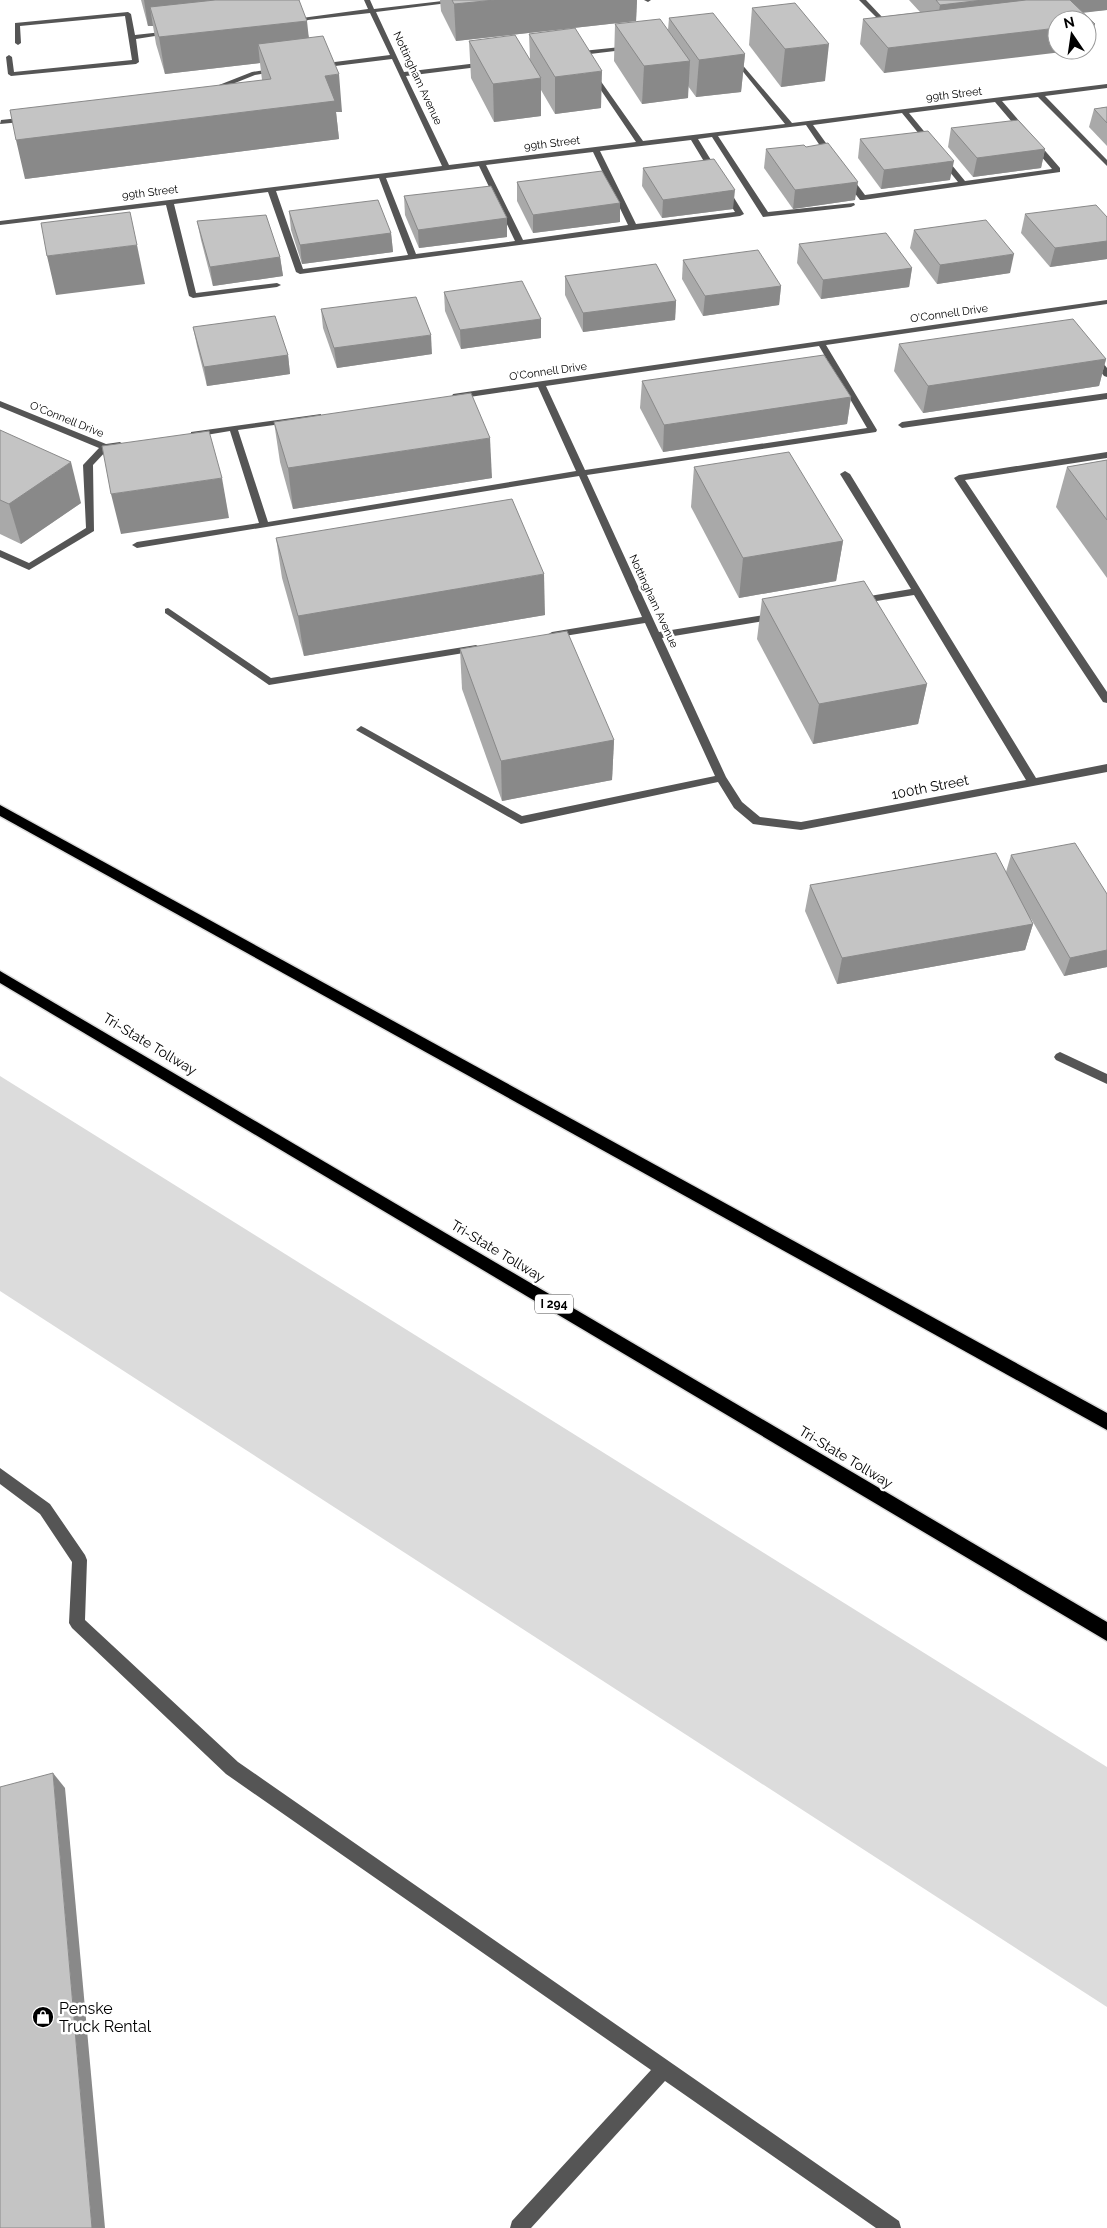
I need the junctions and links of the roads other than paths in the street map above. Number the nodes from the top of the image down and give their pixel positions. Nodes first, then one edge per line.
1 (367, 0) edge
2 (469, 0) edge
3 (862, 0) edge
4 (372, 11) junction
5 (881, 20) edge
6 (284, 21) edge
7 (179, 32) edge
8 (131, 38) junction
9 (18, 43) dead end
10 (637, 47) edge
11 (728, 51) edge
12 (578, 54) junction
13 (569, 55) edge
14 (9, 57) dead end
15 (394, 58) junction
16 (583, 61) edge
17 (494, 64) edge
18 (312, 66) edge
19 (588, 68) edge
20 (283, 70) edge
21 (402, 74) junction
22 (1107, 86) edge
23 (1040, 95) junction
24 (215, 100) edge
25 (997, 100) junction
26 (904, 111) junction
27 (40, 118) edge
28 (1, 122) edge
29 (808, 123) junction
30 (790, 126) junction
31 (714, 134) junction
32 (692, 137) junction
33 (641, 144) junction
34 (595, 149) junction
35 (835, 161) edge
36 (481, 163) junction
37 (1107, 164) edge
38 (446, 167) junction
39 (841, 168) edge
40 (381, 175) junction
41 (963, 184) junction
42 (271, 189) junction
43 (169, 201) junction
44 (851, 206) edge
45 (0, 223) edge
46 (633, 228) junction
47 (520, 242) junction
48 (414, 257) junction
49 (278, 285) dead end
50 (1107, 302) edge
51 (1055, 310) junction
52 (1061, 317) dead end
53 (821, 344) junction
54 (1084, 346) edge
55 (1107, 374) edge
56 (541, 384) junction
57 (1107, 396) edge
58 (445, 398) edge
59 (0, 404) edge
60 (329, 414) edge
61 (902, 425) dead end
62 (233, 428) junction
63 (184, 435) edge
64 (125, 444) edge
65 (105, 447) junction
66 (1107, 455) edge
67 (581, 473) junction
68 (845, 474) dead end
69 (264, 525) junction
70 (137, 545) dead end
71 (0, 553) edge
72 (917, 591) junction
73 (849, 603) edge
74 (168, 611) dead end
75 (782, 614) edge
76 (648, 619) junction
77 (543, 636) edge
78 (657, 636) junction
79 (484, 646) edge
80 (1107, 700) edge
81 (361, 730) dead end
82 (1107, 768) edge
83 (722, 778) junction
84 (1034, 783) junction
85 (0, 810) edge
86 (757, 821) joint
87 (0, 976) edge
88 (1060, 1057) dead end
89 (1107, 1079) edge
90 (1107, 1422) edge
91 (0, 1475) edge
92 (1107, 1632) edge
93 (664, 2069) junction
94 (519, 2228) edge
95 (892, 2228) edge

1 - 4 street, Nottingham Avenue
2 - 4 street
3 - 5 street
4 - 6 street
4 - 15 street, Nottingham Avenue
7 - 8 street
8 - 9 street
8 - 14 street
10 - 12 street
11 - 30 street
12 - 13 street
12 - 16 street
15 - 18 street
15 - 21 street, Nottingham Avenue
17 - 21 street
19 - 33 street
20 - 24 street
21 - 38 street, Nottingham Avenue
22 - 23 street, 99th Street
23 - 25 street, 99th Street
23 - 37 street
25 - 26 street, 99th Street
25 - 41 street
26 - 29 street, 99th Street
26 - 41 street
27 - 28 street
29 - 30 street, 99th Street
29 - 35 street
30 - 31 street, 99th Street
31 - 32 street, 99th Street
31 - 44 street
32 - 33 street, 99th Street
32 - 46 street
33 - 34 street, 99th Street
34 - 36 street, 99th Street
34 - 46 street
36 - 38 street, 99th Street
36 - 47 street
38 - 40 street, 99th Street
39 - 41 street
40 - 42 street, 99th Street
40 - 48 street
42 - 43 street, 99th Street
42 - 48 street
43 - 45 street, 99th Street
43 - 49 street
46 - 47 street
47 - 48 street
50 - 51 street, O'Connell Drive
51 - 52 street
51 - 53 street, O'Connell Drive
53 - 56 street, O'Connell Drive
53 - 67 street
54 - 55 street
56 - 58 street, O'Connell Drive
56 - 67 street, Nottingham Avenue
57 - 61 street
59 - 65 street, O'Connell Drive
60 - 62 street
62 - 63 street
62 - 69 street
64 - 65 street, O'Connell Drive
65 - 71 street
66 - 80 street
67 - 69 street
67 - 76 street, Nottingham Avenue
68 - 72 street
69 - 70 street
72 - 73 street
72 - 84 street
74 - 79 street
75 - 78 street
76 - 77 street
76 - 78 street, Nottingham Avenue
78 - 83 street, Nottingham Avenue
81 - 83 street
82 - 84 street, 100th Street
83 - 86 street, Nottingham Avenue
84 - 86 street, 100th Street
85 - 90 highway
87 - 92 highway, Tri-State Tollway / I 294
88 - 89 street
91 - 93 street
93 - 94 street
93 - 95 street

